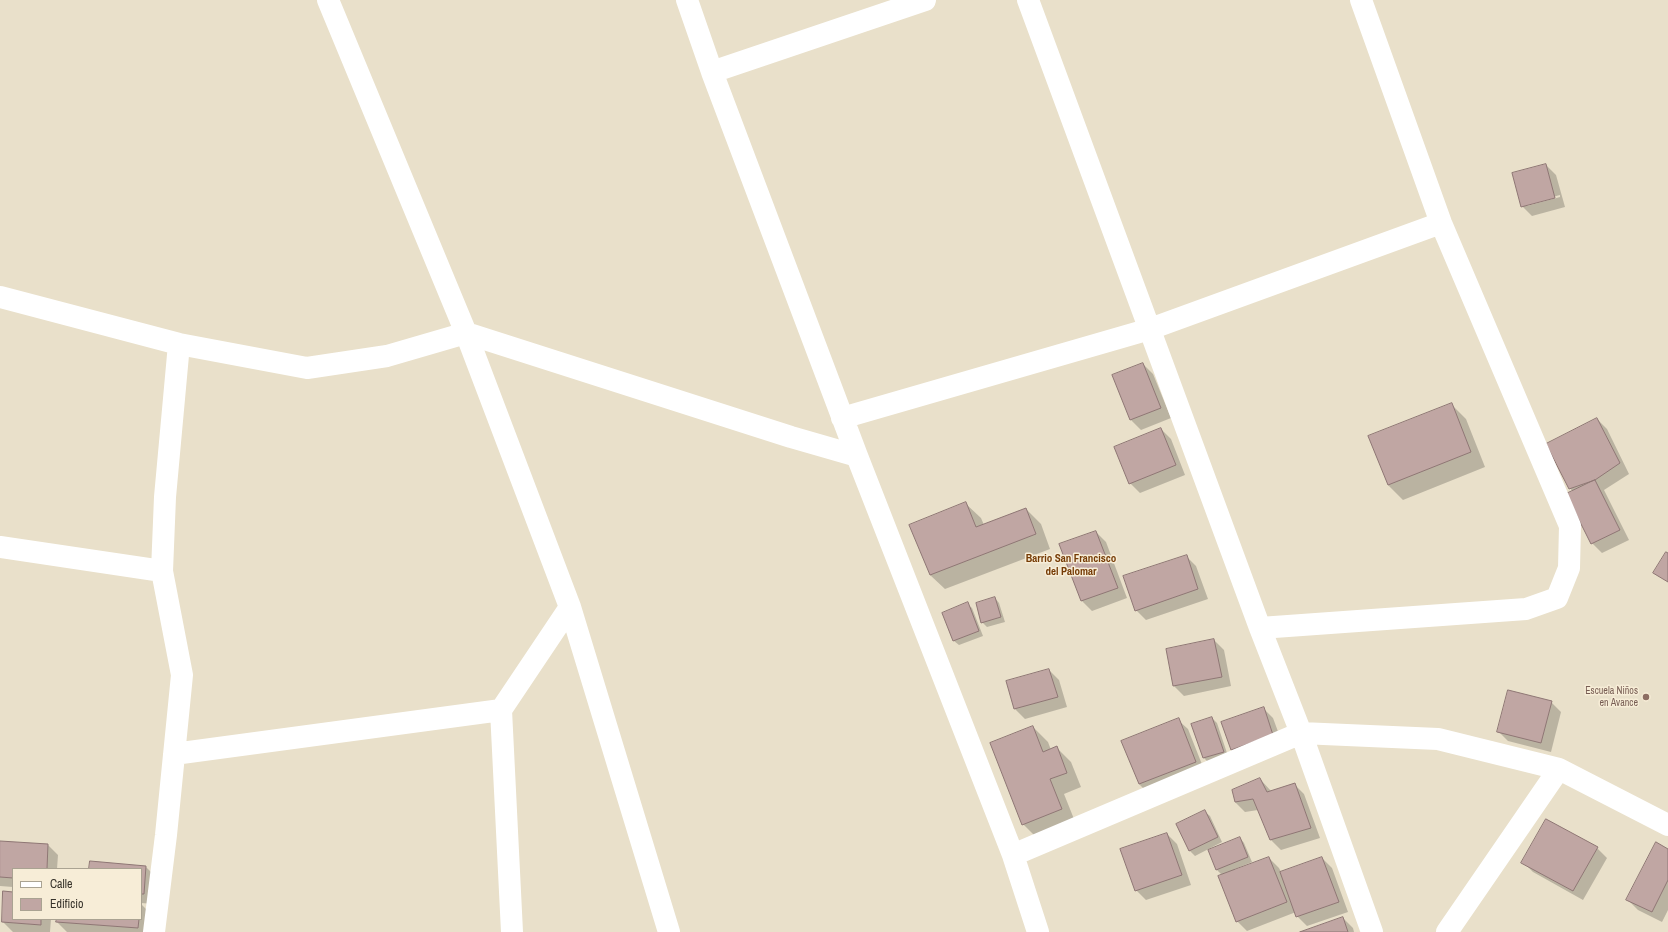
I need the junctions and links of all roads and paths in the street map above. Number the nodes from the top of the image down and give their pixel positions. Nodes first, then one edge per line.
1 (328, 0) edge
2 (687, 0) edge
3 (925, 0) edge
4 (1028, 0) edge
5 (1361, 0) edge
6 (712, 72) junction
7 (1441, 223) junction
8 (0, 297) edge
9 (1150, 329) junction
10 (466, 333) junction
11 (179, 344) junction
12 (842, 418) junction
13 (856, 456) junction
14 (0, 547) edge
15 (162, 571) junction
16 (570, 607) junction
17 (1260, 628) junction
18 (501, 710) junction
19 (1301, 733) junction
20 (174, 754) junction
21 (1559, 769) junction
22 (1668, 825) edge
23 (1013, 855) junction
24 (154, 932) edge
25 (512, 932) edge
26 (669, 932) edge
27 (1038, 932) edge
28 (1372, 932) edge
29 (1447, 932) edge

1 - 10 street
2 - 6 street
3 - 6 street
4 - 9 street
5 - 7 street
6 - 12 street
7 - 9 street
7 - 17 street
8 - 11 street
9 - 12 street
9 - 17 street
10 - 11 street
10 - 13 street
10 - 16 street
11 - 15 street
12 - 13 street
13 - 23 street
14 - 15 street
15 - 20 street
16 - 18 street
16 - 26 street
17 - 19 street
18 - 20 street
18 - 25 street
19 - 21 street
19 - 23 street
19 - 28 street
20 - 24 street
21 - 22 street
21 - 29 street
23 - 27 street

